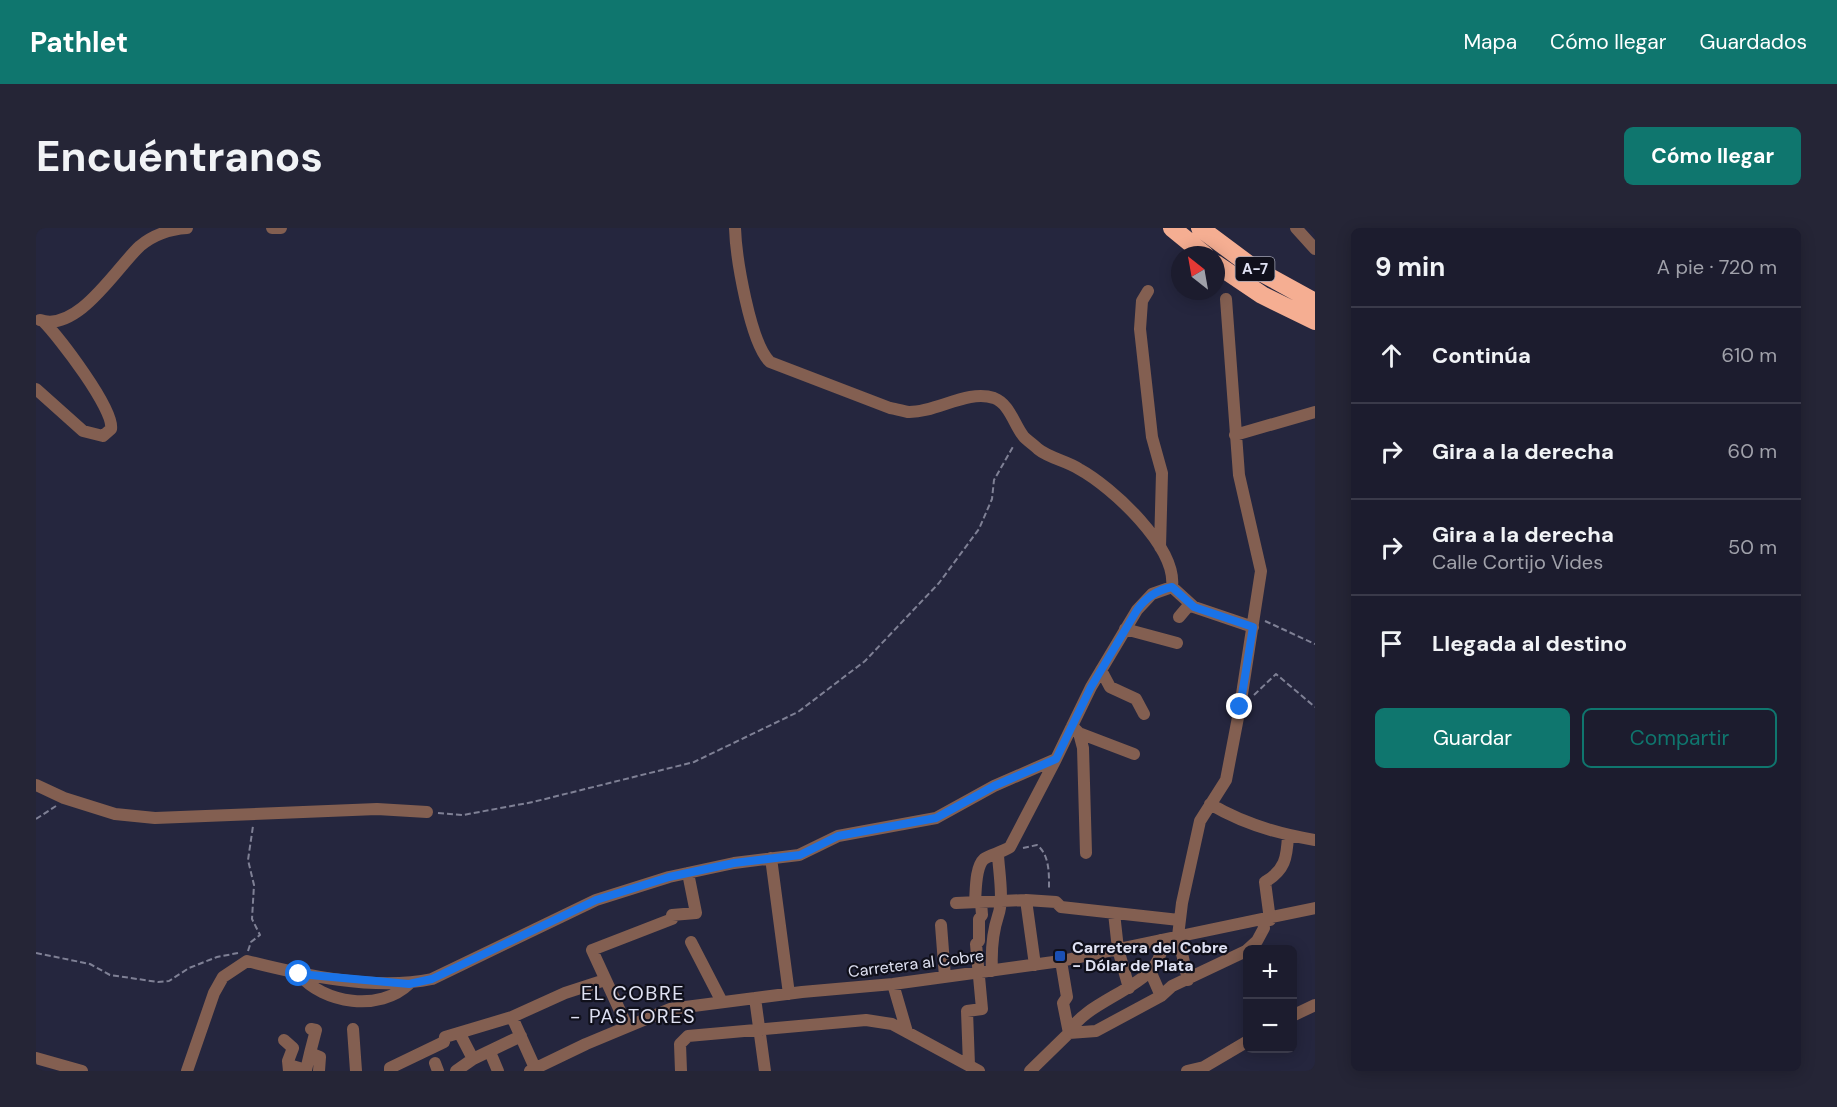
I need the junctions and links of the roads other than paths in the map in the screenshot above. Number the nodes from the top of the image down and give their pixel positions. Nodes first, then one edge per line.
1 (187, 228) edge
2 (272, 228) edge
3 (281, 228) edge
4 (735, 228) edge
5 (1172, 228) edge
6 (1200, 228) edge
7 (1296, 228) edge
8 (1193, 246) edge
9 (1315, 249) edge
10 (1225, 270) edge
11 (1149, 291) dead end
12 (1226, 299) dead end
13 (1315, 302) edge
14 (40, 320) edge
15 (1315, 321) edge
16 (36, 389) edge
17 (1315, 412) edge
18 (1235, 435) junction
19 (1160, 548) junction
20 (1172, 587) junction
21 (1190, 604) junction
22 (1179, 617) dead end
23 (1254, 622) junction
24 (1125, 629) junction
25 (1177, 643) dead end
26 (1101, 670) junction
27 (1144, 714) dead end
28 (1075, 729) junction
29 (1134, 754) dead end
30 (1056, 759) junction
31 (1018, 776) junction
32 (36, 785) edge
33 (1040, 790) junction
34 (1210, 804) junction
35 (427, 812) road end
36 (1288, 835) junction
37 (1315, 840) edge
38 (1086, 853) dead end
39 (998, 855) junction
40 (771, 858) junction
41 (688, 873) junction
42 (1026, 900) junction
43 (999, 901) junction
44 (978, 902) junction
45 (956, 903) dead end
46 (1315, 908) edge
47 (1114, 913) junction
48 (1179, 920) junction
49 (1267, 920) junction
50 (941, 926) dead end
51 (1178, 936) junction
52 (1161, 940) junction
53 (691, 942) dead end
54 (1118, 949) junction
55 (1060, 961) junction
56 (1035, 965) junction
57 (992, 970) junction
58 (978, 973) junction
59 (1150, 973) junction
60 (299, 974) junction
61 (945, 977) junction
62 (605, 980) junction
63 (1188, 980) junction
64 (409, 984) junction
65 (893, 984) junction
66 (1129, 988) junction
67 (789, 994) junction
68 (1161, 996) junction
69 (755, 998) junction
70 (722, 1002) junction
71 (1315, 1005) edge
72 (1297, 1014) edge
73 (512, 1017) junction
74 (627, 1026) junction
75 (311, 1029) dead end
76 (353, 1029) dead end
77 (759, 1029) junction
78 (907, 1032) junction
79 (460, 1034) junction
80 (1069, 1034) junction
81 (520, 1036) junction
82 (284, 1040) dead end
83 (1243, 1044) edge
84 (490, 1052) junction
85 (310, 1053) junction
86 (36, 1058) edge
87 (473, 1059) junction
88 (289, 1068) edge
89 (974, 1068) edge
90 (532, 1070) edge
91 (82, 1071) edge
92 (187, 1071) edge
93 (319, 1071) edge
94 (356, 1071) edge
95 (390, 1071) edge
96 (456, 1071) edge
97 (498, 1071) edge
98 (681, 1071) edge
99 (765, 1071) edge
100 (1030, 1071) edge
101 (1187, 1071) edge

1 - 14 street
2 - 3 street
4 - 19 street
5 - 8 highway
6 - 13 highway, A-7
7 - 9 street
10 - 15 highway, A-7
11 - 19 street
12 - 18 street
14 - 16 street
17 - 18 street
18 - 23 street
19 - 20 street
20 - 21 street
20 - 24 street
21 - 22 street
21 - 23 street
23 - 34 street
24 - 25 street
24 - 26 street
26 - 27 street
26 - 28 street
28 - 29 street
28 - 30 street
28 - 38 street
30 - 31 street
30 - 33 street
31 - 33 street
31 - 40 street
32 - 35 street
33 - 39 street
34 - 36 street
34 - 48 street
36 - 37 street
36 - 49 street
39 - 43 street
39 - 44 street
40 - 41 street
40 - 67 street
41 - 62 street
41 - 64 street
42 - 43 street
42 - 47 street
42 - 56 street
43 - 44 street
43 - 57 street
44 - 45 street
44 - 58 street
46 - 49 street, Carretera al Cobre
47 - 48 street
47 - 54 street
48 - 51 street
49 - 51 street, Carretera al Cobre
49 - 63 street
50 - 61 street
51 - 52 street, Carretera al Cobre
51 - 63 street
52 - 54 street, Carretera al Cobre
52 - 59 street
53 - 70 street
54 - 55 street, Carretera al Cobre
54 - 66 street
55 - 56 street, Carretera al Cobre
55 - 80 street
56 - 57 street, Carretera al Cobre
57 - 58 street, Carretera al Cobre
58 - 61 street, Carretera al Cobre
58 - 89 street
59 - 66 street
59 - 68 street
60 - 64 street
60 - 64 street
60 - 92 street
61 - 65 street, Carretera al Cobre
62 - 73 street
62 - 74 street
63 - 68 street
65 - 67 street, Carretera al Cobre
65 - 78 street
66 - 80 street
67 - 69 street, Carretera al Cobre
68 - 80 street
69 - 70 street, Carretera al Cobre
69 - 77 street
70 - 74 street, Carretera al Cobre
71 - 72 street
73 - 79 street
73 - 81 street
74 - 90 street, Carretera al Cobre
75 - 85 street
76 - 94 street
77 - 78 street
77 - 98 street
77 - 99 street
78 - 89 street
79 - 87 street
79 - 95 street
80 - 100 street
81 - 84 street
81 - 90 street
82 - 88 street
83 - 101 street
84 - 87 street
84 - 97 street
85 - 88 street
85 - 93 street
86 - 91 street
87 - 96 street

